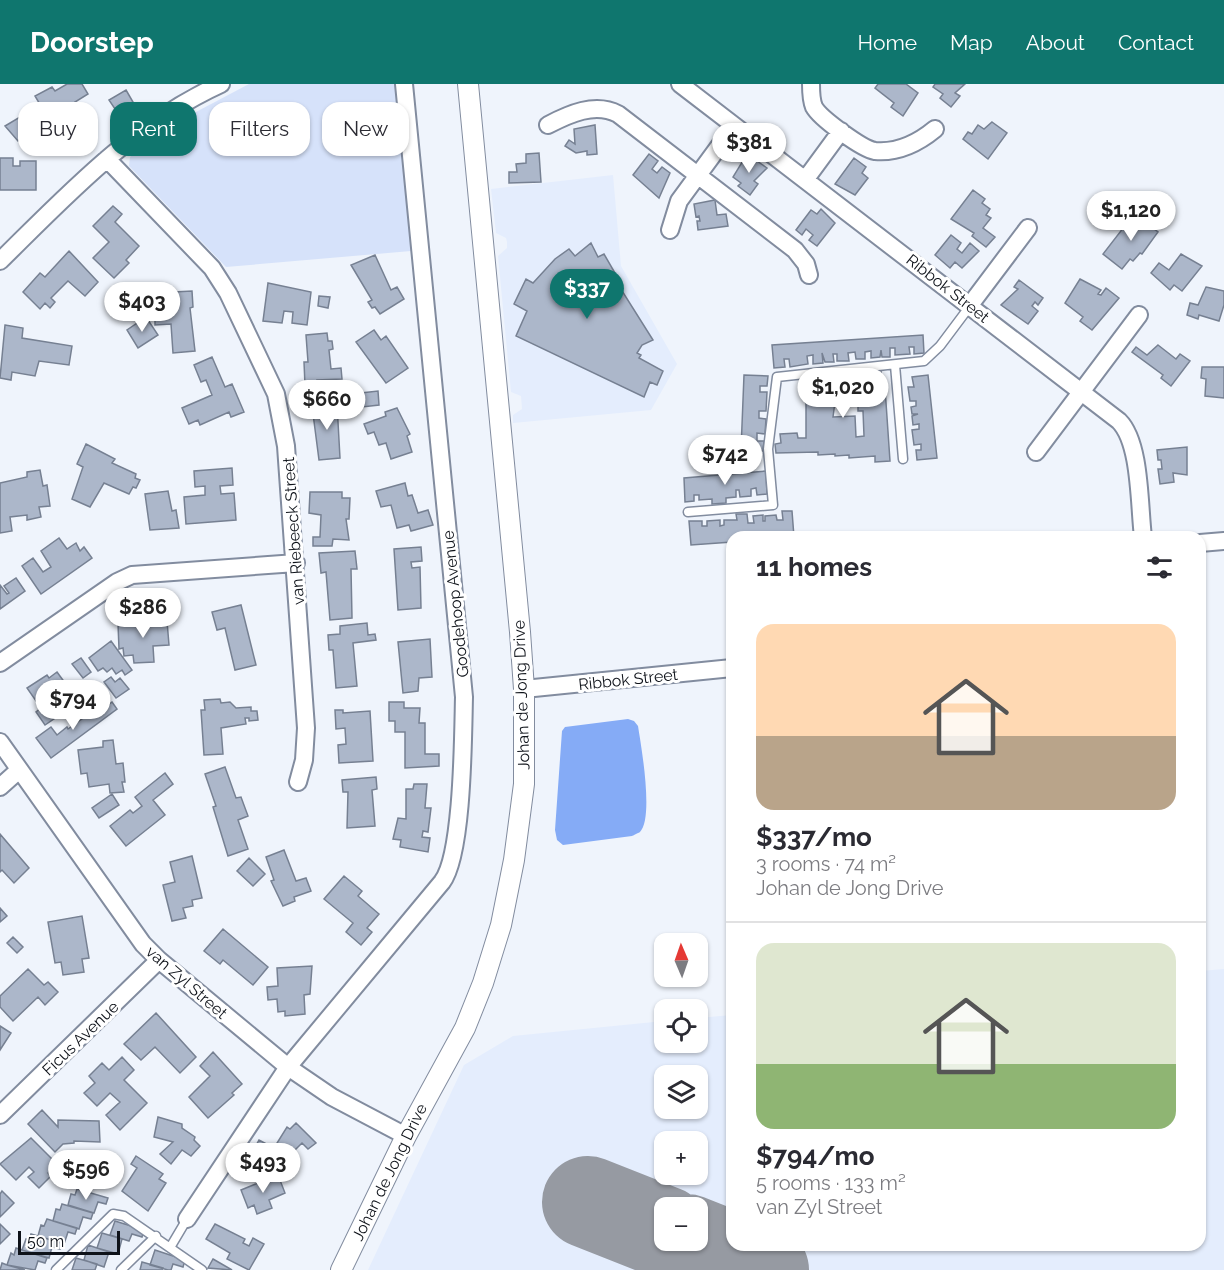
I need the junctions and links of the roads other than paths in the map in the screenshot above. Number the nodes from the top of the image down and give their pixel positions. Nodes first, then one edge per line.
1 (220, 84) edge
2 (405, 84) edge
3 (468, 84) edge
4 (680, 84) edge
5 (811, 84) edge
6 (548, 125) dead end
7 (734, 126) junction
8 (935, 129) dead end
9 (841, 131) junction
10 (106, 159) junction
11 (697, 175) junction
12 (806, 180) junction
13 (1028, 228) dead end
14 (670, 230) dead end
15 (2, 256) edge
16 (809, 275) dead end
17 (970, 305) junction
18 (1139, 315) dead end
19 (895, 365) junction
20 (1080, 392) junction
21 (1036, 452) dead end
22 (903, 459) dead end
23 (688, 512) dead end
24 (1142, 531) edge
25 (1224, 541) edge
26 (1206, 542) edge
27 (296, 563) junction
28 (0, 663) edge
29 (726, 669) edge
30 (524, 689) junction
31 (0, 742) edge
32 (19, 770) junction
33 (298, 782) dead end
34 (0, 787) edge
35 (159, 960) junction
36 (288, 1067) junction
37 (0, 1115) edge
38 (406, 1136) junction
39 (187, 1219) joint
40 (156, 1236) junction
41 (171, 1246) junction
42 (196, 1268) edge
43 (56, 1270) edge
44 (121, 1270) edge
45 (341, 1270) edge

1 - 10 street
2 - 36 street, Goodehoop Avenue
3 - 30 street, Johan de Jong Drive
4 - 7 street, Ribbok Street
5 - 9 street
6 - 11 street
7 - 11 street
7 - 12 street, Ribbok Street
8 - 9 street
9 - 12 street
10 - 15 street
10 - 27 street, van Riebeeck Street
11 - 14 street
11 - 16 street
12 - 17 street, Ribbok Street
13 - 17 street
17 - 19 lane
17 - 20 street, Ribbok Street
18 - 20 street
19 - 22 lane
19 - 23 lane
20 - 21 street
20 - 24 street, Ribbok Street
25 - 26 street
27 - 28 street
27 - 33 street, van Riebeeck Street
29 - 30 street, Ribbok Street
30 - 38 street, Johan de Jong Drive
31 - 32 street, van Zyl Street
32 - 34 street
32 - 35 street, van Zyl Street
35 - 36 street, van Zyl Street
35 - 37 street, Ficus Avenue
36 - 38 street, van Zyl Street
36 - 39 street, Goodehoop Avenue
38 - 45 street, Johan de Jong Drive
39 - 41 lane
40 - 41 lane
40 - 43 lane
40 - 44 lane
41 - 42 lane

